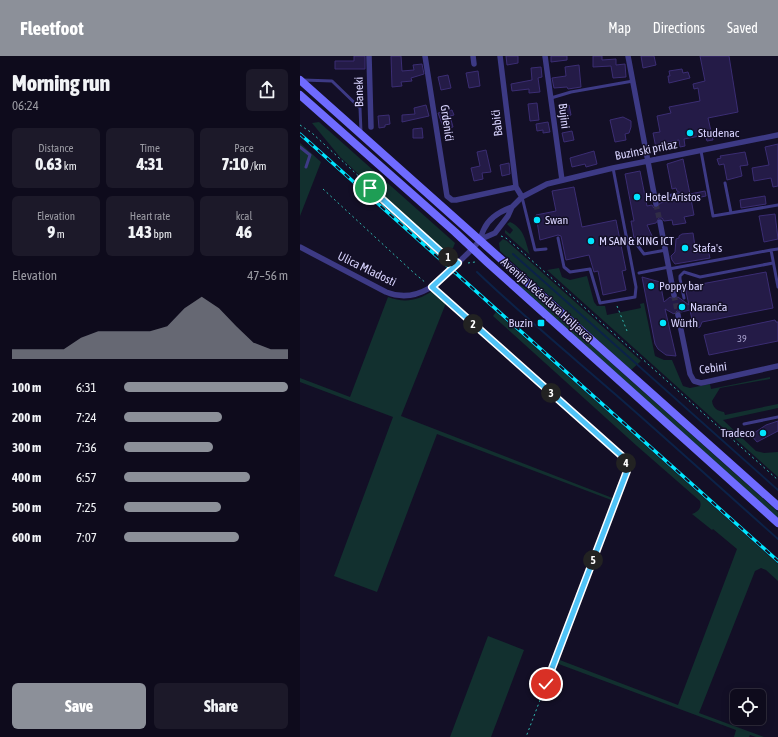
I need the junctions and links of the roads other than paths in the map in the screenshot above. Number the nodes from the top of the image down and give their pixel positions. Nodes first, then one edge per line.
1 (369, 56) edge
2 (426, 56) edge
3 (473, 56) edge
4 (500, 56) edge
5 (546, 56) edge
6 (628, 56) edge
7 (474, 64) dead end
8 (300, 80) edge
9 (633, 81) junction
10 (300, 95) edge
11 (551, 98) junction
12 (371, 127) dead end
13 (361, 134) junction
14 (778, 135) edge
15 (300, 148) edge
16 (701, 151) junction
17 (649, 161) junction
18 (306, 167) dead end
19 (613, 168) junction
20 (562, 180) junction
21 (724, 183) dead end
22 (516, 187) junction
23 (678, 194) dead end
24 (522, 197) junction
25 (656, 201) joint
26 (778, 205) edge
27 (512, 207) junction
28 (730, 213) junction
29 (660, 222) tunnel mouth
30 (558, 238) dead end
31 (636, 239) dead end
32 (479, 240) junction
33 (300, 247) edge
34 (472, 248) junction
35 (778, 249) edge
36 (546, 250) dead end
37 (666, 250) junction
38 (771, 250) junction
39 (773, 263) junction
40 (669, 268) junction
41 (639, 273) dead end
42 (778, 287) edge
43 (674, 295) tunnel mouth
44 (684, 298) dead end
45 (678, 315) tunnel mouth
46 (778, 366) edge
47 (778, 417) edge
48 (744, 424) dead end
49 (778, 506) edge
50 (778, 523) edge

1 - 12 street, Baneki
2 - 22 street, Grdenići
3 - 7 street
4 - 22 street, Babići
5 - 11 street, Bujini
6 - 9 street
8 - 13 main road, Avenija Većeslava Holjevca
8 - 13 lane
9 - 11 lane
9 - 17 street
10 - 34 main road, Avenija Većeslava Holjevca
11 - 20 street, Bujini
13 - 32 main road, Avenija Većeslava Holjevca
14 - 16 street, Buzinski prilaz
15 - 18 lane
16 - 17 street, Buzinski prilaz
16 - 28 lane
17 - 19 street, Buzinski prilaz
17 - 25 street
19 - 20 street, Buzinski prilaz
19 - 30 lane
20 - 24 street, Buzinski prilaz
21 - 28 lane
22 - 24 street
23 - 25 lane
24 - 27 street, Buzinski prilaz
24 - 36 lane
26 - 28 lane
27 - 32 street, Buzinski prilaz
27 - 32 street, Buzinski prilaz
29 - 37 street
31 - 37 lane
32 - 34 street, Ulica Mladosti
32 - 49 main road, Avenija Većeslava Holjevca
33 - 34 street, Ulica Mladosti
34 - 50 main road, Avenija Većeslava Holjevca
35 - 38 lane
37 - 40 street
38 - 39 lane
38 - 40 lane
39 - 42 lane
39 - 44 lane
40 - 41 lane
40 - 43 street
45 - 46 street, Cebini
47 - 48 lane

